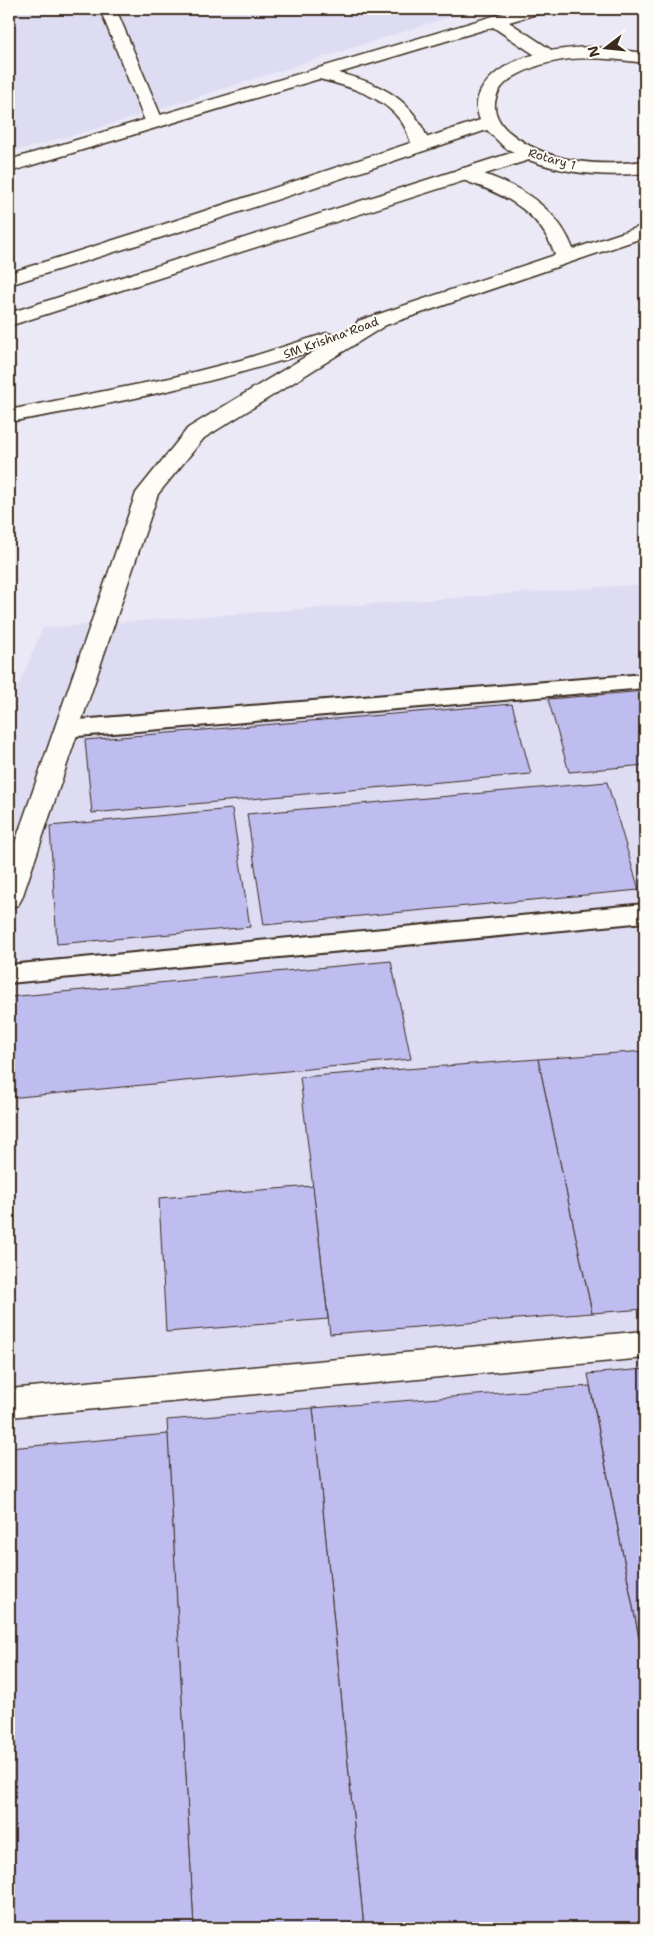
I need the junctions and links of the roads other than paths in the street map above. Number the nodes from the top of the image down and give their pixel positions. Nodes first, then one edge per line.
1 (108, 9) edge
2 (534, 9) edge
3 (496, 21) junction
4 (550, 57) junction
5 (645, 58) edge
6 (320, 74) junction
7 (154, 121) junction
8 (491, 122) junction
9 (421, 145) junction
10 (531, 153) junction
11 (9, 166) edge
12 (645, 167) edge
13 (464, 174) junction
14 (645, 231) edge
15 (566, 258) junction
16 (9, 279) edge
17 (9, 320) edge
18 (381, 320) junction
19 (9, 416) edge
20 (645, 681) edge
21 (66, 729) junction
22 (9, 898) edge
23 (645, 913) edge
24 (9, 974) edge
25 (645, 1344) edge
26 (9, 1403) edge

1 - 7 main road
2 - 3 main road
3 - 4 main road
3 - 6 main road
4 - 5 main road
4 - 8 main road
6 - 7 main road
6 - 9 main road
7 - 11 main road
8 - 9 main road
8 - 10 main road, Rotary 1
9 - 16 main road
10 - 12 main road, Rotary 1
10 - 13 main road
13 - 15 main road
13 - 17 main road
14 - 15 main road, SM Krishna Road
15 - 18 main road, SM Krishna Road
18 - 19 main road, SM Krishna Road
18 - 21 main road
20 - 21 lane
21 - 22 main road
23 - 24 lane
25 - 26 main road

